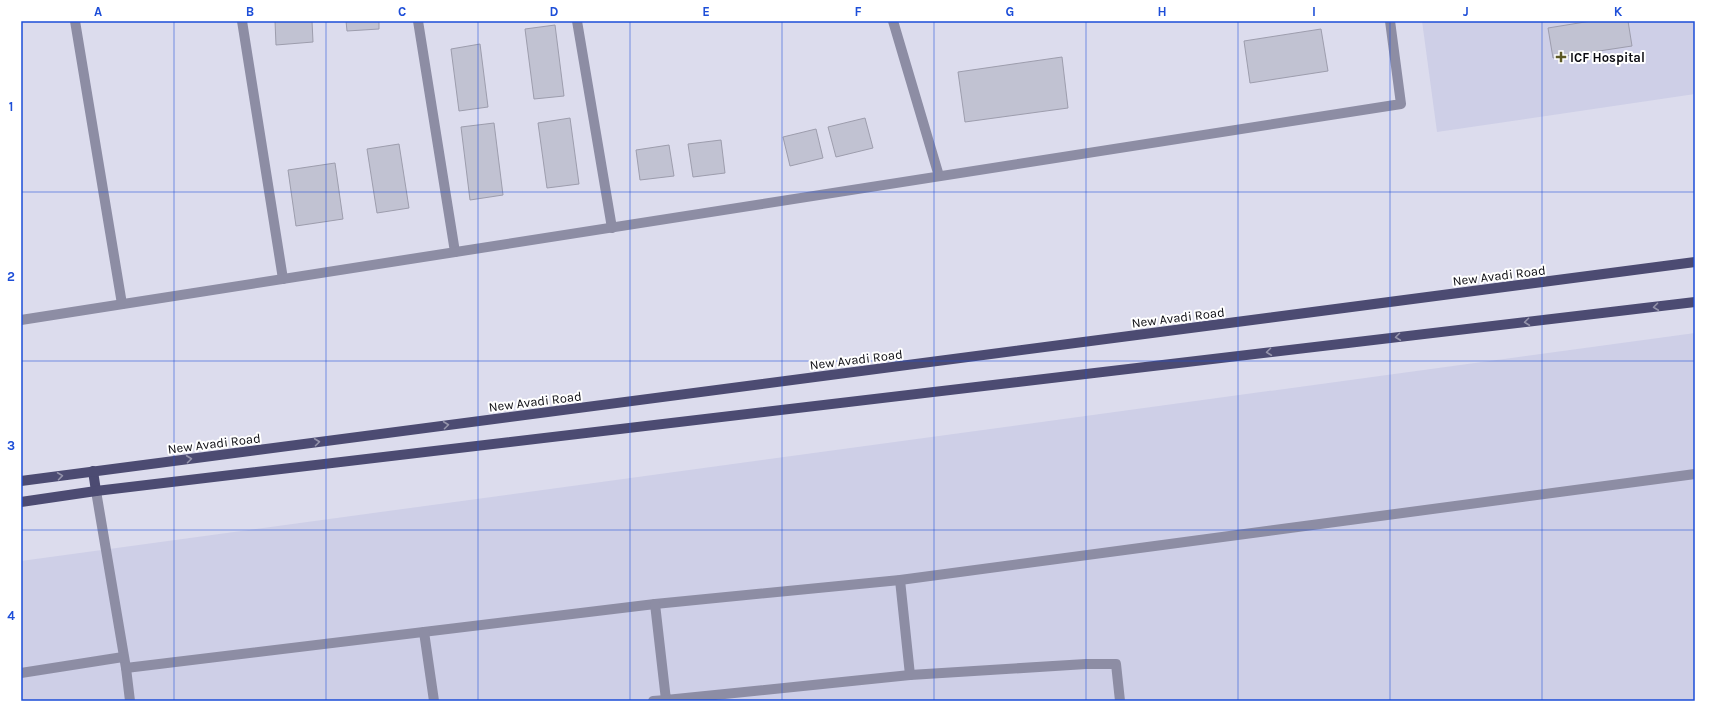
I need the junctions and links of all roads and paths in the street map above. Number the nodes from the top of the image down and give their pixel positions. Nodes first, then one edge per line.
1 (75, 21) edge
2 (242, 21) edge
3 (418, 21) edge
4 (576, 21) edge
5 (892, 21) edge
6 (1390, 21) edge
7 (939, 176) junction
8 (612, 228) junction
9 (455, 252) junction
10 (1695, 262) edge
11 (283, 278) junction
12 (1695, 302) edge
13 (122, 304) junction
14 (21, 320) edge
15 (93, 472) junction
16 (1695, 474) edge
17 (21, 481) edge
18 (96, 491) junction
19 (21, 502) edge
20 (900, 580) junction
21 (655, 604) junction
22 (424, 632) junction
23 (123, 657) junction
24 (126, 668) junction
25 (21, 673) edge
26 (910, 675) junction
27 (666, 700) junction
28 (130, 701) edge
29 (434, 701) edge
30 (653, 701) edge
31 (1120, 701) edge

1 - 13 street
2 - 11 street
3 - 9 street
4 - 8 street
5 - 7 street
6 - 7 street
7 - 8 street
8 - 9 street
9 - 11 street
15 -> 10 main road, New Avadi Road
11 - 13 street
12 -> 18 main road
13 - 14 street
17 -> 15 main road, New Avadi Road
15 - 18 main road
16 - 20 street
18 - 19 main road
18 - 23 street
20 - 21 street
20 - 26 street
21 - 22 street
21 - 27 street
22 - 24 street
22 - 29 street
23 - 24 street
23 - 25 street
24 - 28 street
26 - 27 street
26 - 31 street
27 - 30 street

